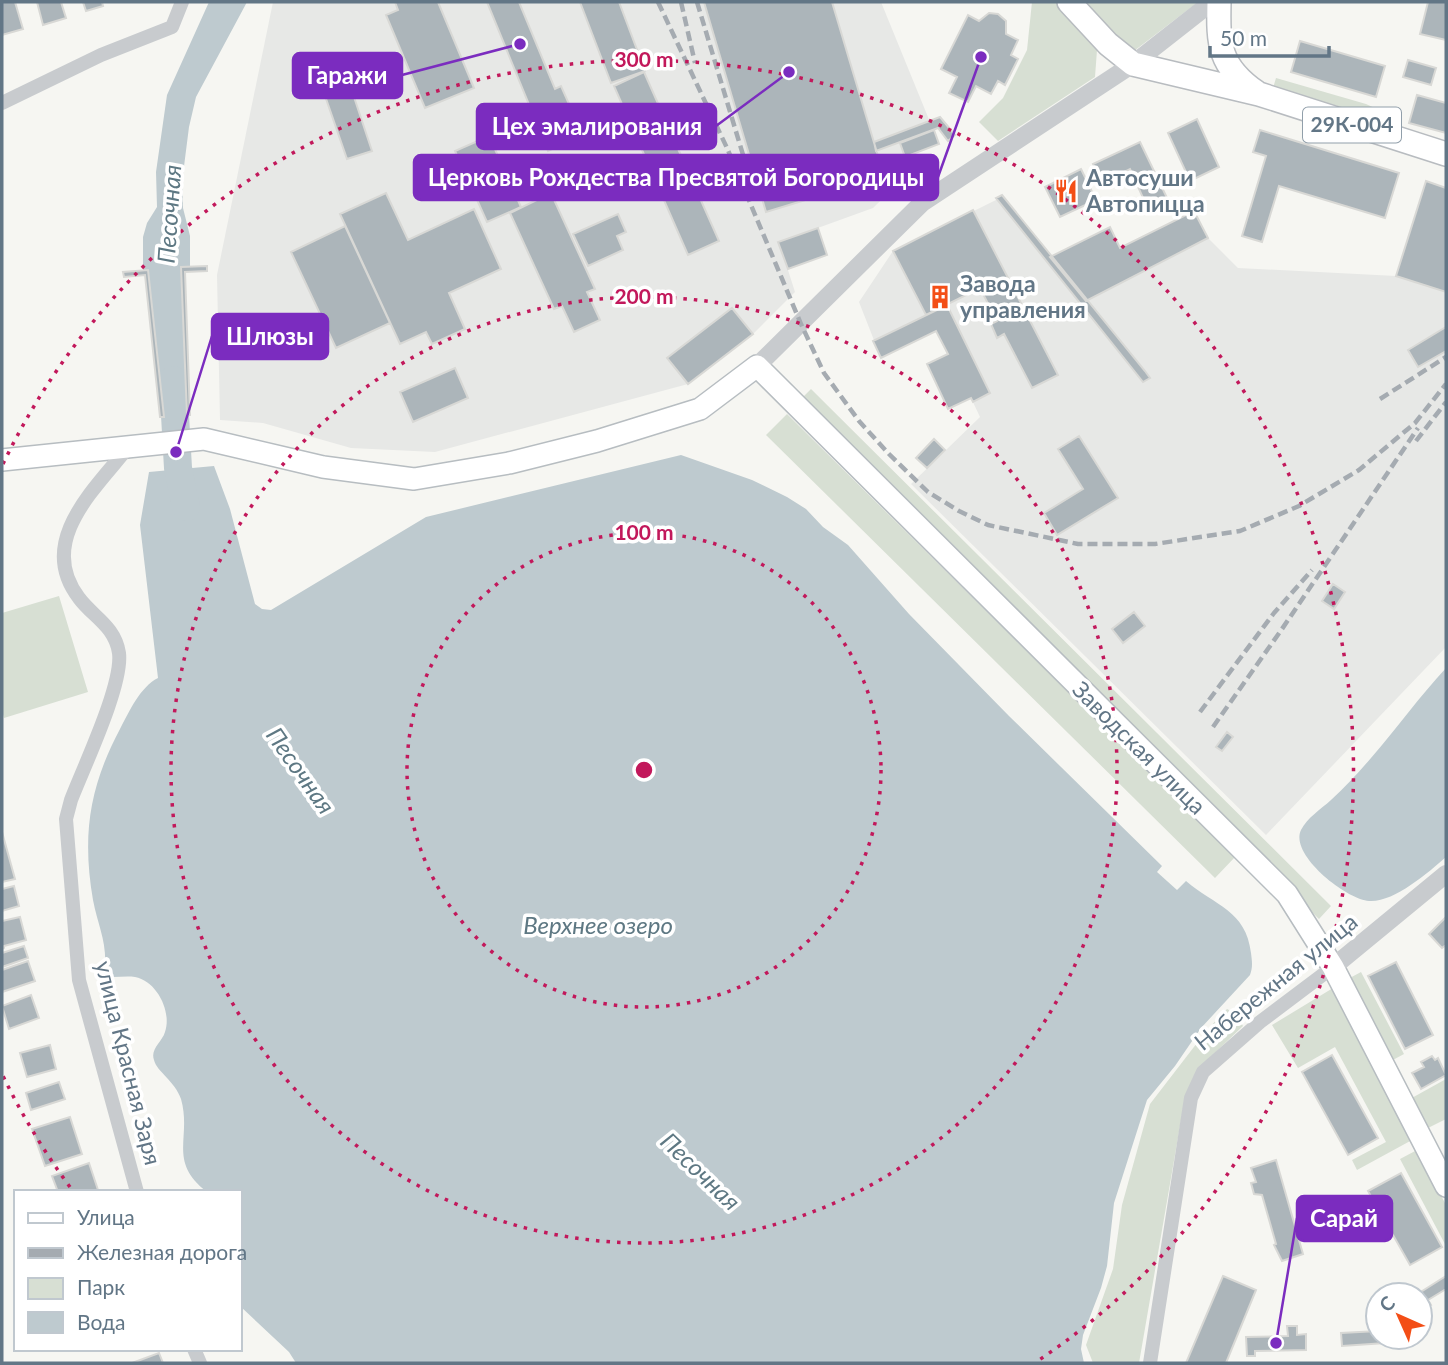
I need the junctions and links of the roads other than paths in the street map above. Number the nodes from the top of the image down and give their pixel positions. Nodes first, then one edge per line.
1 (182, 2) edge
2 (1069, 2) edge
3 (1212, 2) edge
4 (1219, 2) edge
5 (1108, 44) junction
6 (1133, 64) junction
7 (1105, 83) junction
8 (1259, 94) junction
9 (2, 103) edge
10 (1446, 154) edge
11 (757, 366) junction
12 (141, 444) junction
13 (2, 460) edge
14 (1446, 874) edge
15 (1333, 967) junction
16 (1446, 1186) edge
17 (136, 1190) edge
18 (1150, 1363) edge

1 - 9 street
2 - 5 main road, 29К-004
3 - 6 street
4 - 8 main road, 29К-004
5 - 6 main road, 29К-004
5 - 7 street
6 - 7 street
6 - 8 main road, 29К-004
7 - 11 street
8 - 10 main road, 29К-004
11 - 12 main road
11 - 15 main road, Заводская улица
12 - 13 main road
12 - 17 street, улица Красная Заря
14 - 15 street, Набережная улица
15 - 16 main road, Заводская улица
15 - 18 street, Набережная улица

